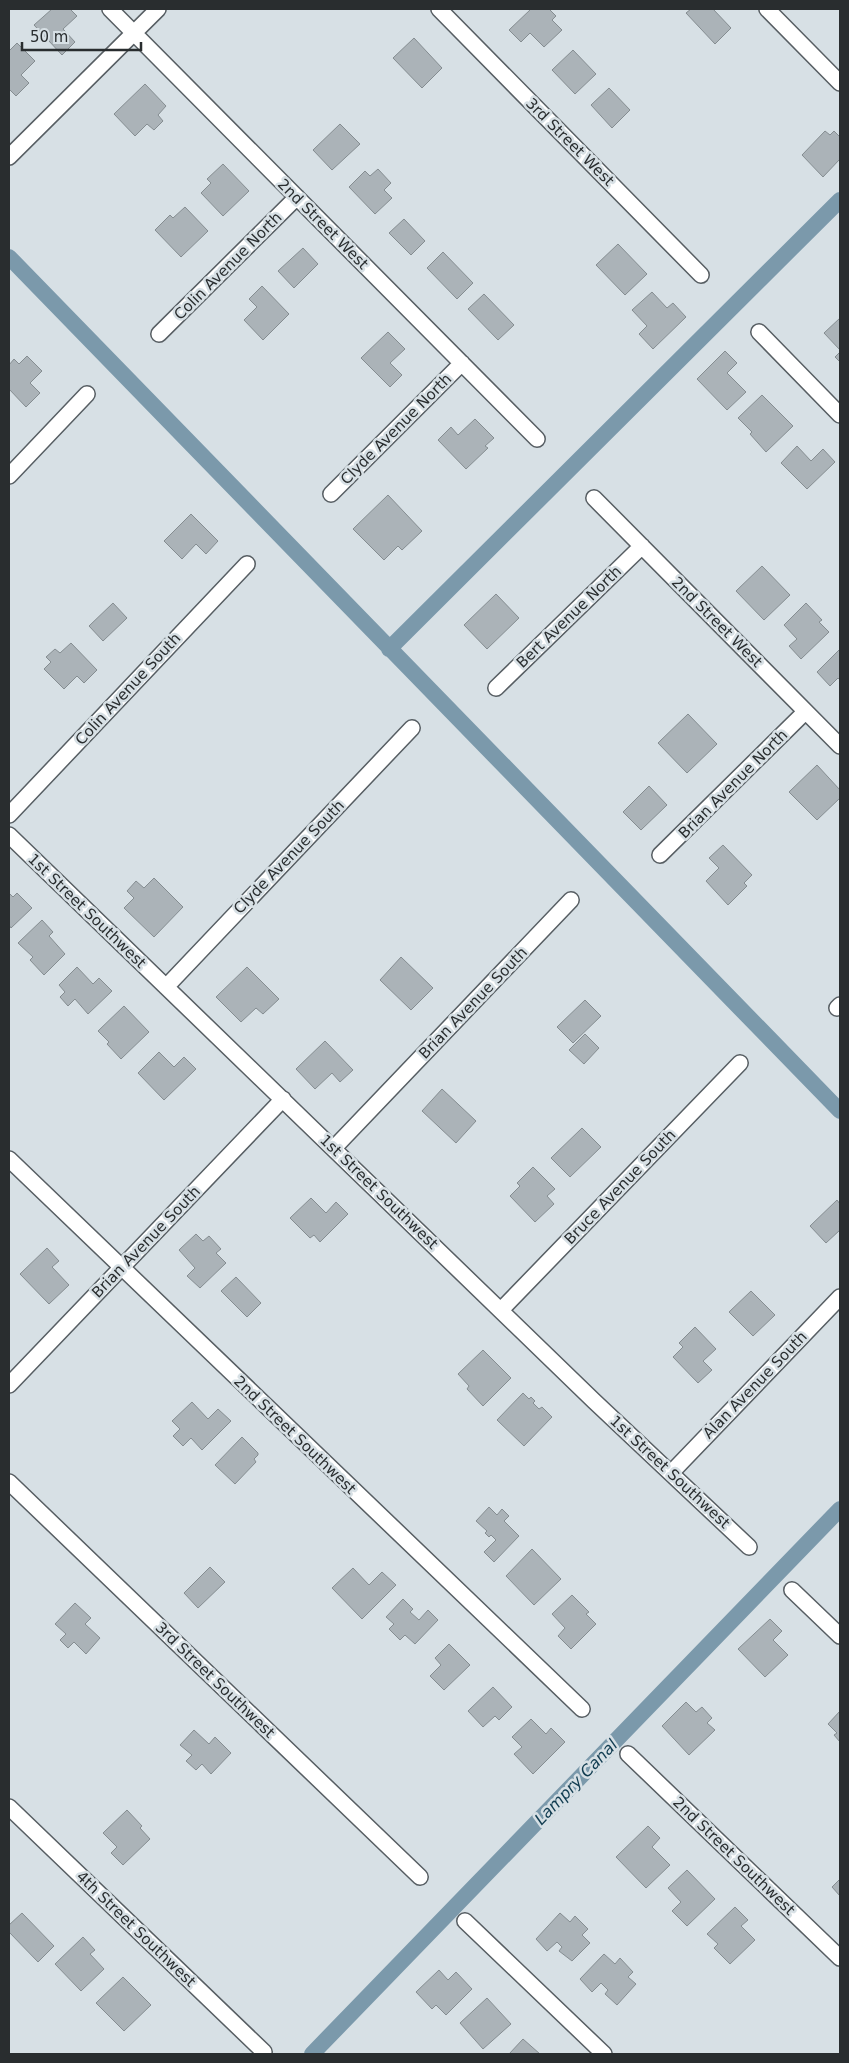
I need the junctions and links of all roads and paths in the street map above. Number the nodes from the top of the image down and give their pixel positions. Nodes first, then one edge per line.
1 (110, 9) edge
2 (158, 9) edge
3 (439, 9) edge
4 (767, 9) edge
5 (133, 32) junction
6 (840, 83) edge
7 (9, 157) edge
8 (297, 197) junction
9 (702, 275) dead end
10 (759, 332) dead end
11 (159, 334) dead end
12 (462, 363) junction
13 (87, 394) dead end
14 (840, 415) edge
15 (537, 439) dead end
16 (9, 476) edge
17 (331, 494) dead end
18 (594, 498) dead end
19 (642, 546) junction
20 (247, 564) dead end
21 (496, 688) dead end
22 (805, 712) junction
23 (412, 728) dead end
24 (840, 746) edge
25 (9, 815) edge
26 (9, 835) edge
27 (660, 855) dead end
28 (571, 900) dead end
29 (166, 987) junction
30 (740, 1063) dead end
31 (283, 1099) junction
32 (334, 1148) junction
33 (9, 1159) edge
34 (122, 1268) junction
35 (840, 1297) edge
36 (501, 1310) junction
37 (9, 1385) edge
38 (671, 1473) junction
39 (9, 1482) edge
40 (749, 1547) dead end
41 (792, 1590) dead end
42 (840, 1636) edge
43 (582, 1709) dead end
44 (628, 1754) dead end
45 (9, 1806) edge
46 (420, 1877) dead end
47 (465, 1921) dead end
48 (840, 1958) edge
49 (264, 2052) dead end
50 (604, 2054) edge

1 - 5 street, 2nd Street West
2 - 5 street
3 - 9 street, 3rd Street West
4 - 6 street
5 - 7 street
5 - 8 street, 2nd Street West
8 - 11 street, Colin Avenue North
8 - 12 street, 2nd Street West
10 - 14 street
12 - 15 street, 2nd Street West
12 - 17 street, Clyde Avenue North
13 - 16 street
18 - 19 street, 2nd Street West
19 - 21 street, Bert Avenue North
19 - 22 street, 2nd Street West
20 - 25 street, Colin Avenue South
22 - 24 street, 2nd Street West
22 - 27 street, Brian Avenue North
23 - 29 street, Clyde Avenue South
26 - 29 street, 1st Street Southwest
28 - 32 street, Brian Avenue South
29 - 31 street, 1st Street Southwest
30 - 36 street, Bruce Avenue South
31 - 32 street, 1st Street Southwest
31 - 34 street, Brian Avenue South
32 - 36 street, 1st Street Southwest
33 - 34 street, 2nd Street Southwest
34 - 37 street, Brian Avenue South
34 - 43 street, 2nd Street Southwest
35 - 38 street, Alan Avenue South
36 - 38 street, 1st Street Southwest
38 - 40 street, 1st Street Southwest
39 - 46 street, 3rd Street Southwest
41 - 42 street
44 - 48 street, 2nd Street Southwest
45 - 49 street, 4th Street Southwest
47 - 50 street

